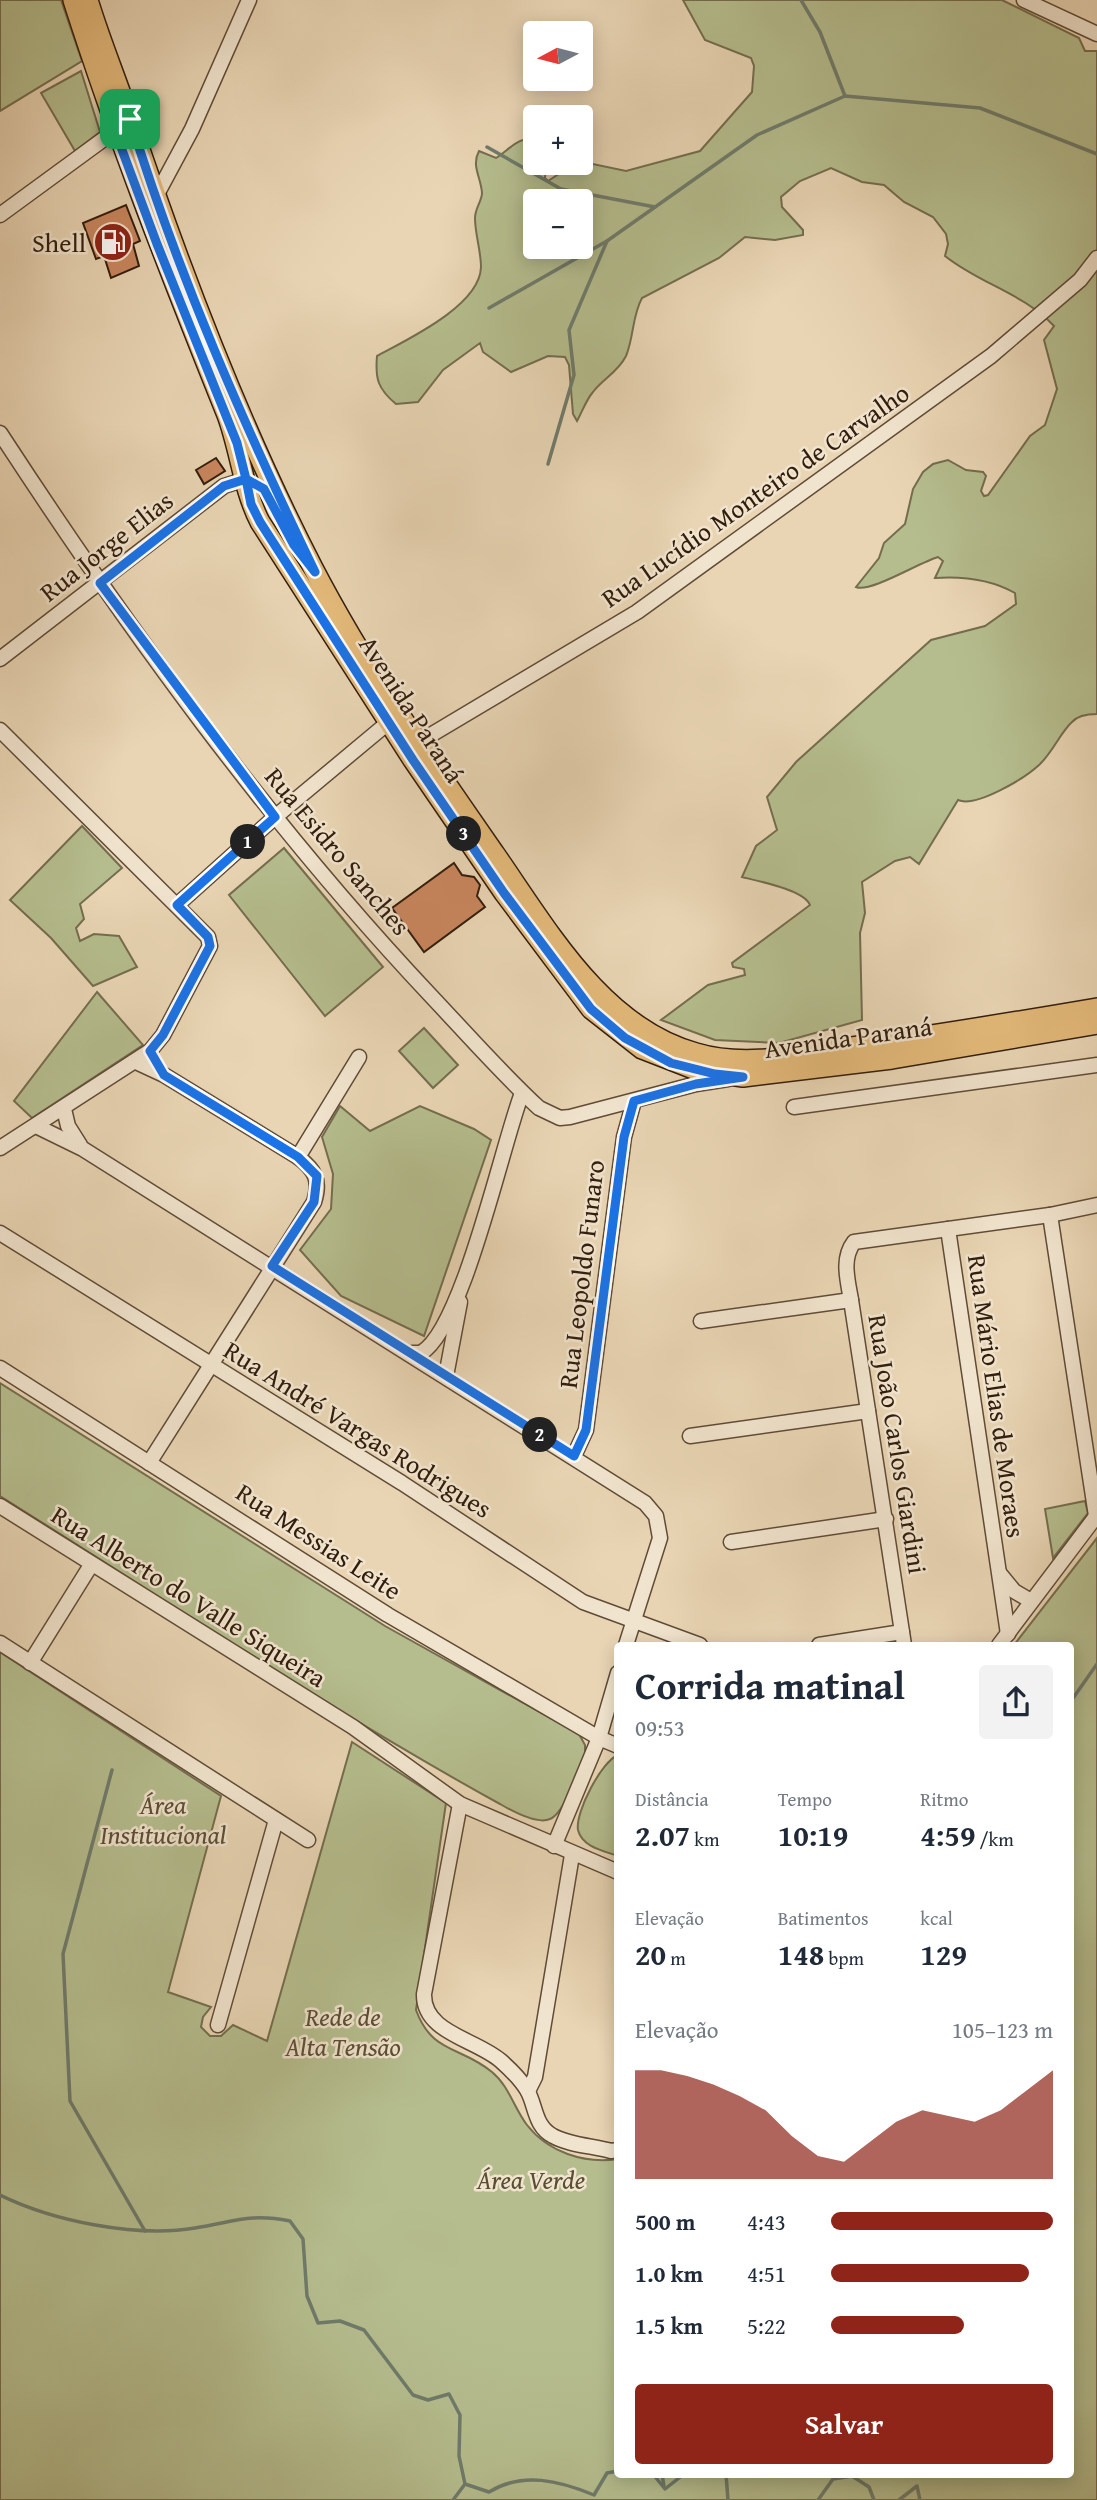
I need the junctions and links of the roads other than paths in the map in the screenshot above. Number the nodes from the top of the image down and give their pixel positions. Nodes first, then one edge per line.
1 (73, 0) edge
2 (88, 0) edge
3 (249, 0) edge
4 (1032, 2) edge
5 (1097, 34) edge
6 (123, 125) junction
7 (155, 198) junction
8 (0, 215) edge
9 (1097, 258) edge
10 (0, 433) edge
11 (246, 479) junction
12 (315, 572) junction
13 (100, 583) junction
14 (0, 659) edge
15 (389, 722) junction
16 (0, 730) edge
17 (419, 742) junction
18 (275, 817) junction
19 (177, 905) junction
20 (1097, 1008) edge
21 (1097, 1024) edge
22 (150, 1051) junction
23 (359, 1057) dead end
24 (136, 1062) junction
25 (1097, 1065) edge
26 (164, 1075) junction
27 (743, 1077) junction
28 (522, 1093) junction
29 (634, 1101) junction
30 (794, 1107) dead end
31 (64, 1109) junction
32 (599, 1110) junction
33 (36, 1126) junction
34 (624, 1137) junction
35 (0, 1148) edge
36 (83, 1149) junction
37 (298, 1157) junction
38 (1097, 1205) edge
39 (1050, 1215) junction
40 (948, 1229) junction
41 (0, 1233) edge
42 (272, 1266) junction
43 (463, 1283) junction
44 (851, 1300) junction
45 (701, 1321) dead end
46 (412, 1353) junction
47 (210, 1366) junction
48 (0, 1368) edge
49 (446, 1376) junction
50 (868, 1411) junction
51 (690, 1436) dead end
52 (574, 1456) junction
53 (149, 1463) junction
54 (1093, 1473) edge
55 (0, 1506) edge
56 (1096, 1516) edge
57 (886, 1519) junction
58 (731, 1542) dead end
59 (91, 1565) junction
60 (998, 1570) junction
61 (1031, 1601) junction
62 (633, 1620) junction
63 (903, 1639) edge
64 (1003, 1639) edge
65 (627, 1642) edge
66 (692, 1642) edge
67 (861, 1642) edge
68 (0, 1643) edge
69 (30, 1663) junction
70 (614, 1687) edge
71 (599, 1738) junction
72 (614, 1744) edge
73 (460, 1804) junction
74 (276, 1820) junction
75 (308, 1840) dead end
76 (554, 1846) junction
77 (572, 1855) junction
78 (614, 1871) edge
79 (218, 2025) dead end
80 (528, 2091) junction
81 (614, 2151) edge

1 - 6 main road, Avenida Paraná
2 - 6 main road, Avenida Paraná
3 - 7 street
4 - 5 street
6 - 7 main road, Avenida Paraná
6 - 8 street
6 - 11 main road, Avenida Paraná
7 - 12 main road, Avenida Paraná
9 - 17 street, Rua Lucídio Monteiro de Carvalho
10 - 13 street, Rua Esidro Sanches
11 - 12 main road
11 - 13 street, Rua Jorge Elias
11 - 15 main road, Avenida Paraná
12 - 17 main road, Avenida Paraná
13 - 14 street, Rua Jorge Elias
13 - 18 street, Rua Esidro Sanches
15 - 18 street
15 - 27 main road, Avenida Paraná
16 - 19 street
17 - 20 main road, Avenida Paraná
18 - 19 street
18 - 28 street, Rua Esidro Sanches
19 - 22 street
21 - 27 main road, Avenida Paraná
22 - 24 street
22 - 26 street
23 - 37 street
24 - 26 street
24 - 31 street
25 - 30 street
26 - 37 street
27 - 29 street, Rua Esidro Sanches
28 - 32 street, Rua Esidro Sanches
28 - 43 street
29 - 32 street, Rua Esidro Sanches
29 - 34 street, Rua Leopoldo Funaro
31 - 33 street
31 - 36 street
32 - 34 street, Rua Leopoldo Funaro
33 - 35 street
33 - 36 street
34 - 52 street, Rua Leopoldo Funaro
36 - 42 street
37 - 42 street
38 - 39 street
39 - 40 street
39 - 54 street
40 - 44 street, Rua João Carlos Giardini
40 - 60 street, Rua Mário Elias de Moraes
41 - 47 street, Rua André Vargas Rodrigues
42 - 46 street
42 - 47 street
43 - 46 street
43 - 49 street
44 - 45 street
44 - 50 street, Rua João Carlos Giardini
46 - 49 street
47 - 53 street
47 - 62 street, Rua André Vargas Rodrigues
48 - 53 street, Rua Messias Leite
49 - 52 street
50 - 51 street
50 - 57 street, Rua João Carlos Giardini
52 - 62 street
53 - 71 street, Rua Messias Leite
54 - 56 street
55 - 59 street, Rua Alberto do Valle Siqueira
56 - 61 street
57 - 58 street
57 - 63 street, Rua João Carlos Giardini
59 - 69 street
59 - 73 street, Rua Alberto do Valle Siqueira
60 - 61 street, Rua Mário Elias de Moraes
60 - 64 street, Rua Mário Elias de Moraes
61 - 64 street
62 - 65 street
62 - 66 street, Rua André Vargas Rodrigues
63 - 67 street
68 - 69 street
69 - 74 street
70 - 71 street
71 - 72 street, Rua Messias Leite
71 - 76 street
73 - 76 street, Rua Alberto do Valle Siqueira
73 - 80 street
74 - 75 street
74 - 79 street
76 - 77 street, Rua Alberto do Valle Siqueira
77 - 78 street, Rua Alberto do Valle Siqueira
77 - 80 street
80 - 81 street

